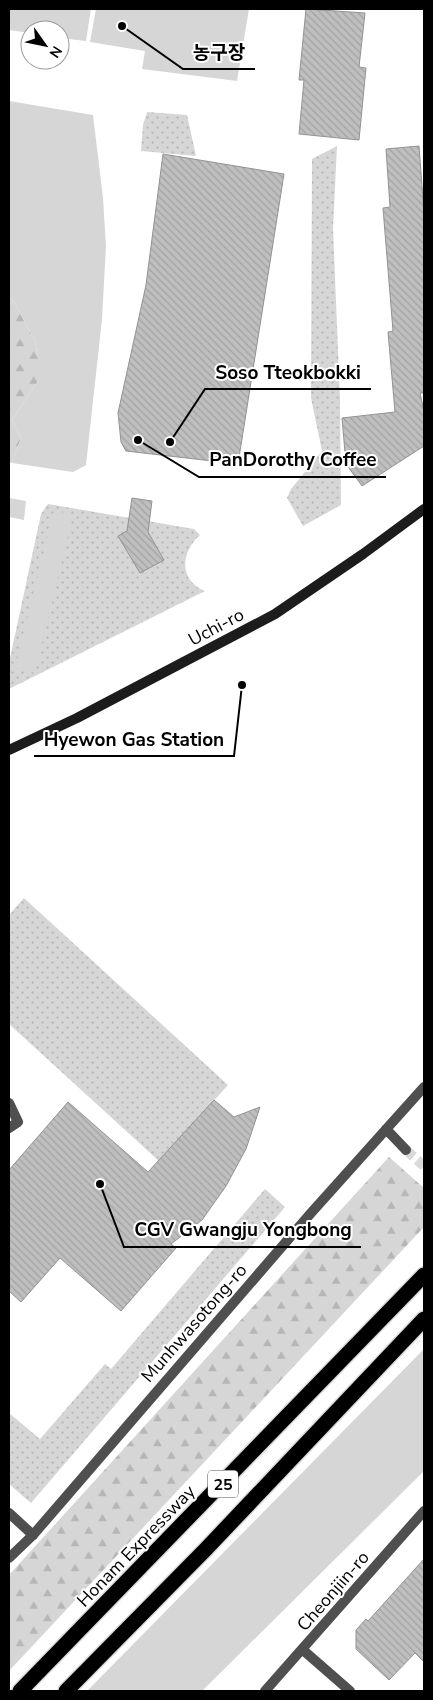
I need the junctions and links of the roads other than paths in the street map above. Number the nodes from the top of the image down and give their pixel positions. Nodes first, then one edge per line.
1 (424, 509) edge
2 (9, 750) edge
3 (424, 1087) edge
4 (9, 1103) edge
5 (9, 1128) edge
6 (386, 1129) junction
7 (406, 1150) tunnel mouth
8 (424, 1275) edge
9 (424, 1319) edge
10 (424, 1511) edge
11 (9, 1513) edge
12 (33, 1535) junction
13 (9, 1558) edge
14 (303, 1650) junction
15 (20, 1691) edge
16 (66, 1691) edge
17 (265, 1691) edge
18 (350, 1691) edge

1 - 2 main road, Uchi-ro
3 - 6 street, Munhwasotong-ro
4 - 5 street
6 - 7 street
6 - 12 street, Munhwasotong-ro
8 - 15 highway, Honam Expressway / 25
9 - 16 highway, 25
10 - 14 street, Cheonjiin-ro
11 - 12 street
12 - 13 street, Munhwasotong-ro
14 - 17 street, Cheonjiin-ro
14 - 18 street

